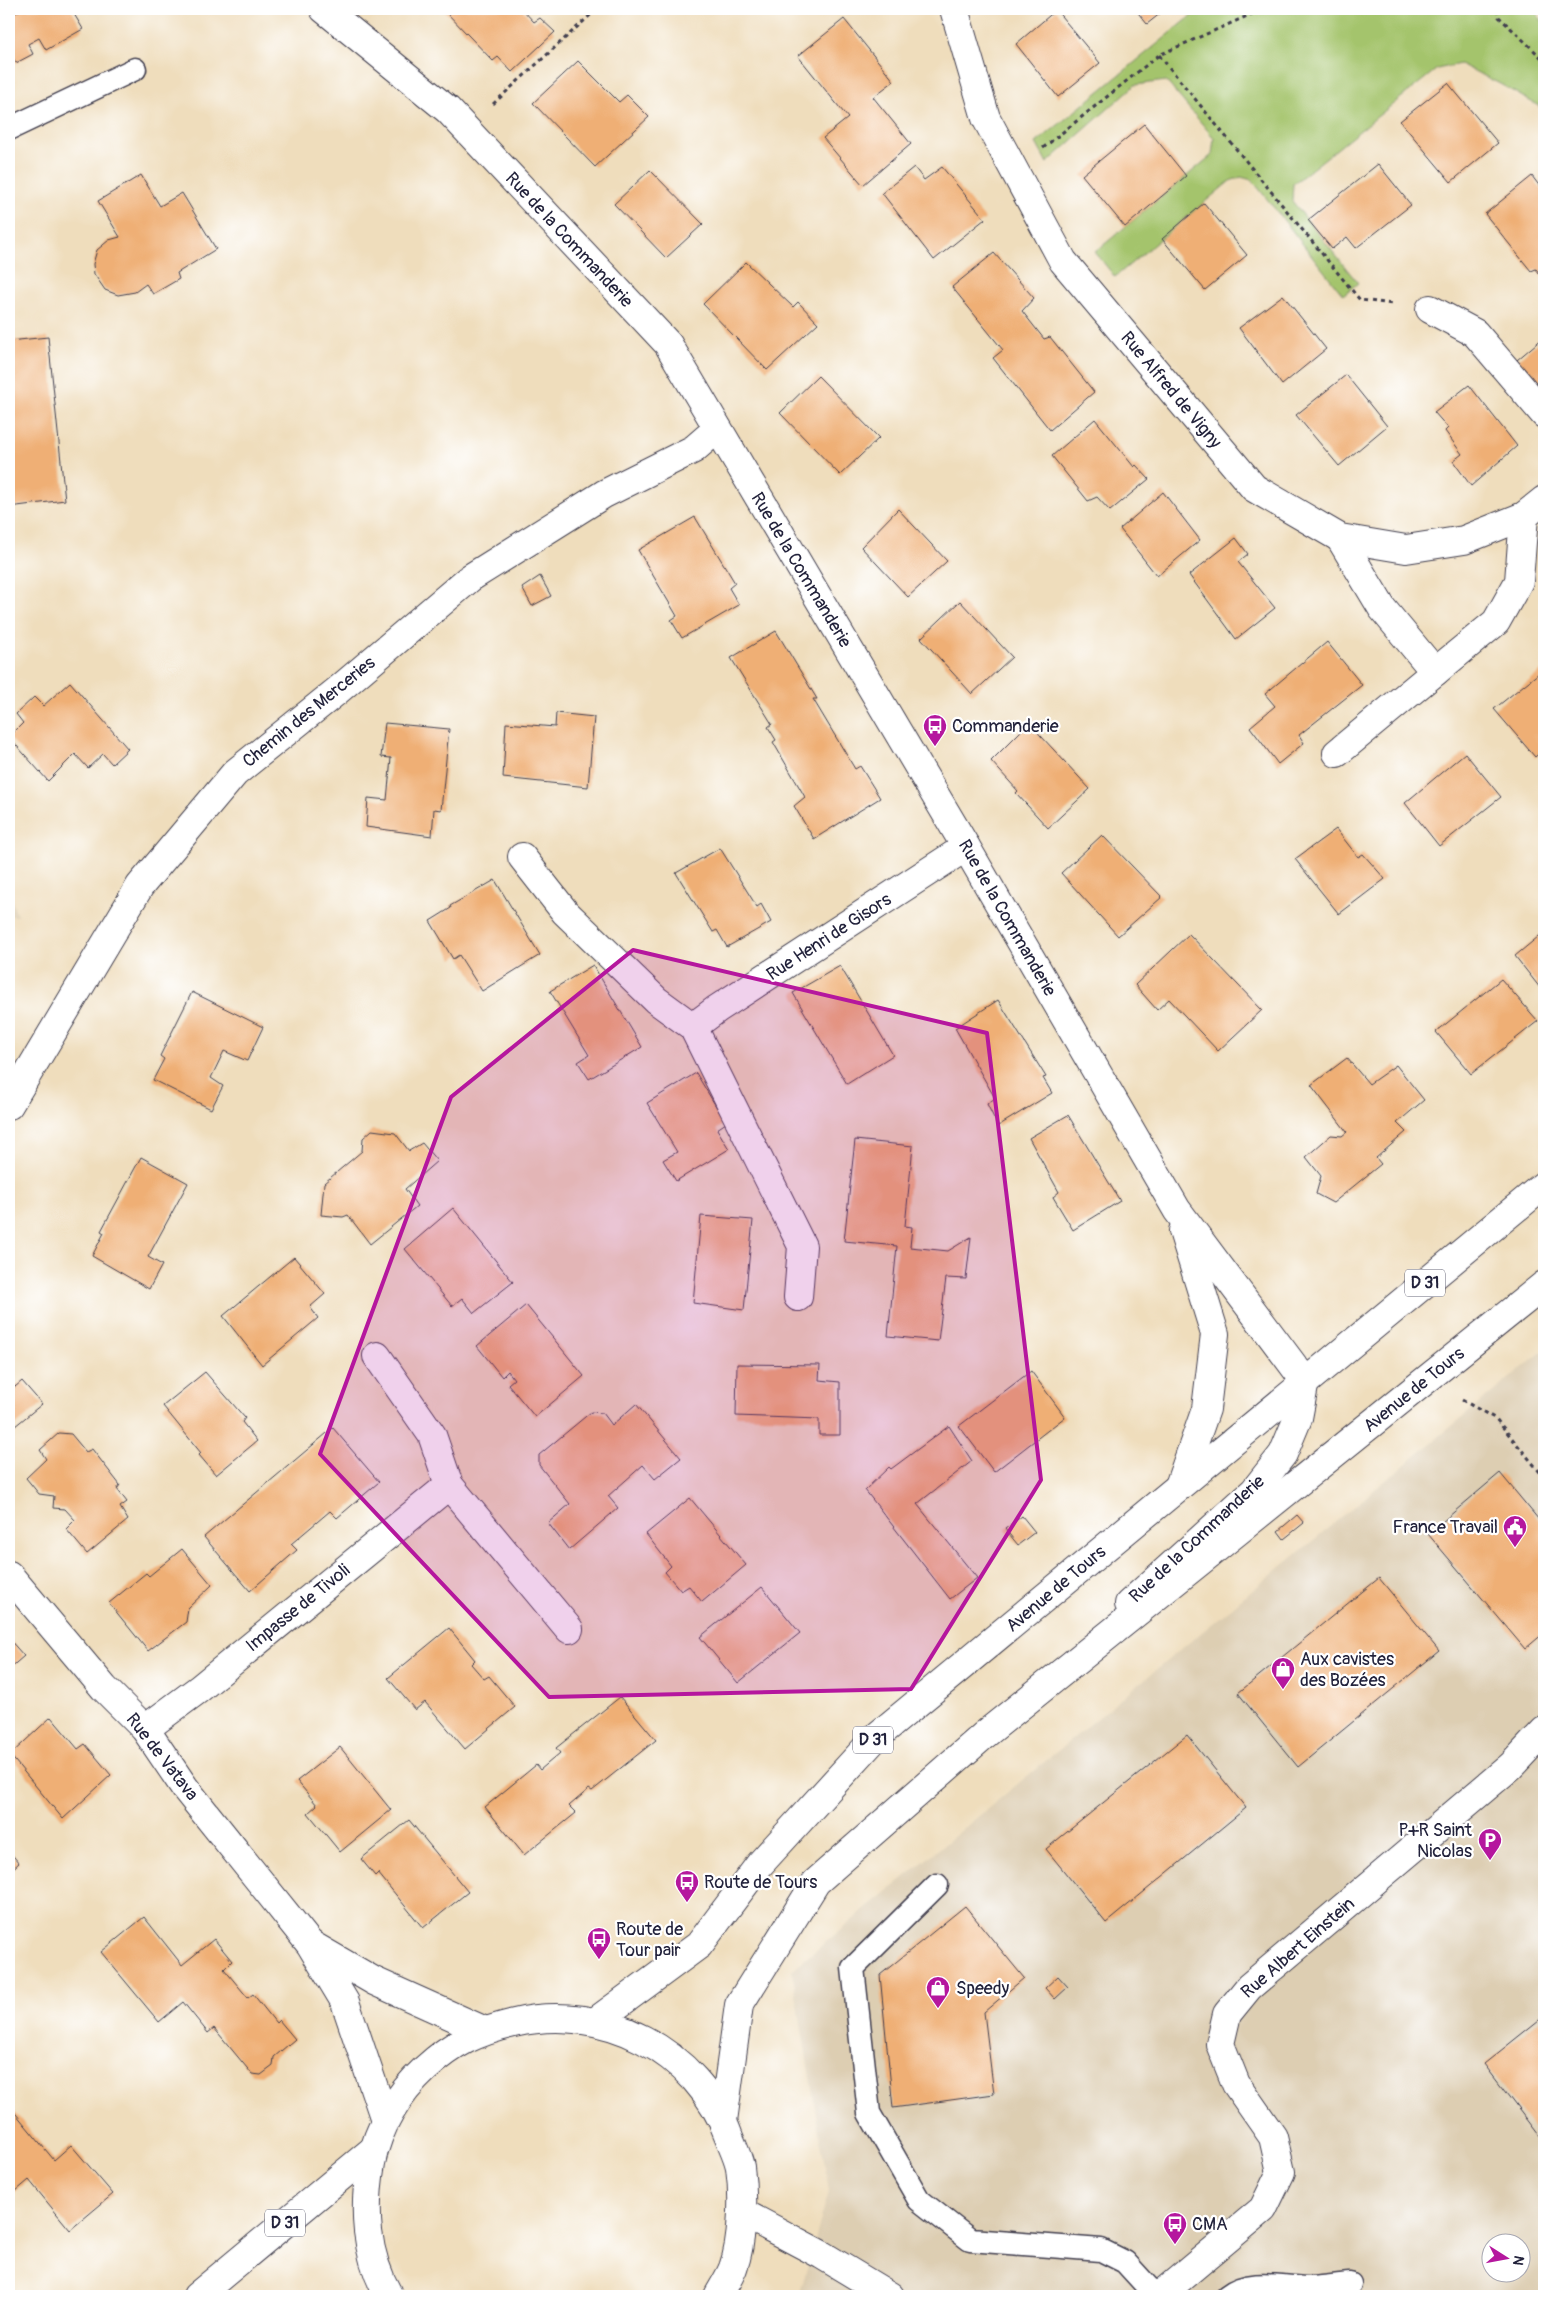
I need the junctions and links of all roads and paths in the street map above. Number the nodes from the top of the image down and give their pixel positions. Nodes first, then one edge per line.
1 (324, 9) edge
2 (597, 9) edge
3 (954, 9) edge
4 (1263, 9) edge
5 (1496, 9) edge
6 (1159, 55) junction
7 (1544, 60) edge
8 (135, 69) dead end
9 (9, 129) edge
10 (465, 130) junction
11 (1014, 171) junction
12 (1430, 309) joint
13 (1544, 414) edge
14 (717, 429) junction
15 (1534, 508) edge
16 (1340, 538) junction
17 (1435, 672) junction
18 (1337, 754) dead end
19 (966, 847) junction
20 (522, 857) dead end
21 (692, 1027) junction
22 (9, 1105) edge
23 (1544, 1185) edge
24 (1177, 1210) junction
25 (1544, 1285) edge
26 (798, 1298) dead end
27 (377, 1356) dead end
28 (1305, 1381) junction
29 (1496, 1419) dead end
30 (1544, 1477) edge
31 (449, 1485) junction
32 (1179, 1486) junction
33 (9, 1575) edge
34 (569, 1629) dead end
35 (145, 1729) junction
36 (1544, 1731) edge
37 (983, 1736) junction
38 (937, 1885) dead end
39 (310, 1944) junction
40 (596, 2021) junction
41 (483, 2030) junction
42 (385, 2120) junction
43 (724, 2121) junction
44 (374, 2149) junction
45 (743, 2213) junction
46 (1350, 2284) dead end
47 (197, 2296) edge
48 (389, 2296) edge
49 (718, 2296) edge
50 (890, 2296) edge
51 (1158, 2296) edge
52 (1227, 2296) edge

1 - 10 street, Rue de la Commanderie
2 - 10 path
3 - 11 street, Rue Alfred de Vigny
4 - 6 path
5 - 7 path
6 - 11 path
6 - 12 path
8 - 9 lane
10 - 14 street, Rue de la Commanderie
11 - 16 street, Rue Alfred de Vigny
12 - 13 street
14 - 19 street, Rue de la Commanderie
14 - 22 street, Chemin des Merceries
15 - 16 street, Rue Alfred de Vigny
15 - 17 street
16 - 17 street
17 - 18 street
19 - 21 street, Rue Henri de Gisors
19 - 24 street, Rue de la Commanderie
20 - 21 street
21 - 26 street
23 - 28 street, Avenue de Tours / D 31
24 - 28 street, Rue de la Commanderie
24 - 32 street, Rue de la Commanderie
25 - 37 street, Avenue de Tours
27 - 31 street
28 - 32 street, Avenue de Tours / D 31
28 - 37 street, Rue de la Commanderie
29 - 30 path
31 - 34 street
31 - 35 street, Impasse de Tivoli
32 - 40 street, Avenue de Tours / D 31
33 - 35 street, Rue de Vatava
35 - 39 street, Rue de Vatava
36 - 51 street, Rue Albert Einstein
37 - 43 street, Avenue de Tours
38 - 51 lane
39 - 41 street, Rue de Vatava
39 - 42 street, Rue de Vatava
40 - 41 street
40 - 43 street
41 - 42 street
42 - 44 street
43 - 45 street
44 - 47 street, D 31
44 - 48 street
45 - 49 street
45 - 50 street
46 - 52 lane

